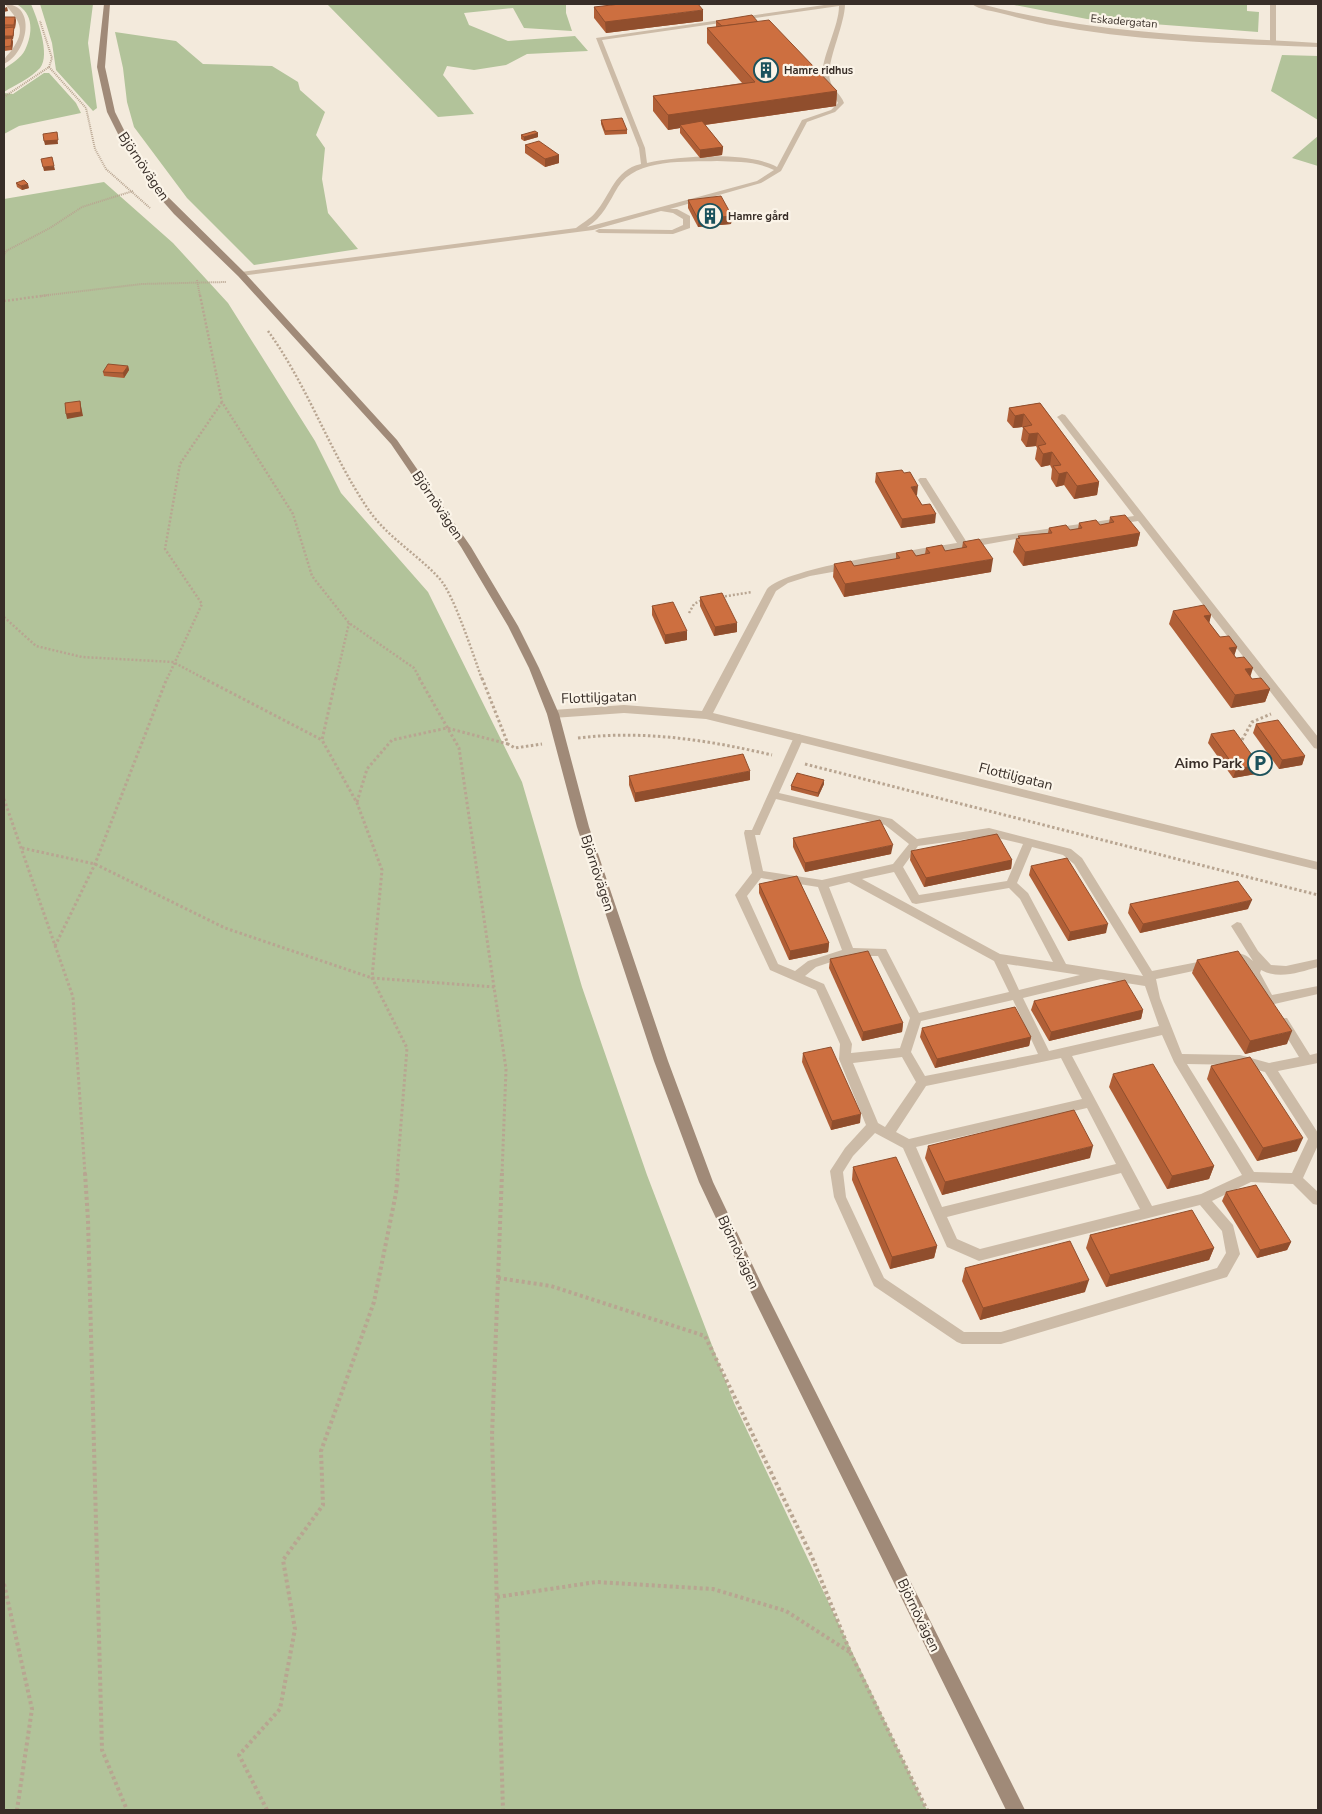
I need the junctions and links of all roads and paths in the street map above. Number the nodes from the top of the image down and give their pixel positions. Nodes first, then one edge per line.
1 (8, 4) edge
2 (107, 4) edge
3 (842, 4) edge
4 (975, 4) edge
5 (1273, 4) edge
6 (37, 13) dead end
7 (1274, 42) junction
8 (1318, 45) edge
9 (4, 62) edge
10 (48, 67) junction
11 (4, 98) edge
12 (644, 164) junction
13 (779, 170) junction
14 (133, 191) junction
15 (151, 210) dead end
16 (660, 210) junction
17 (572, 231) junction
18 (4, 256) edge
19 (241, 274) junction
20 (220, 275) dead end
21 (197, 280) junction
22 (226, 282) junction
23 (233, 289) dead end
24 (4, 301) edge
25 (265, 326) dead end
26 (222, 402) junction
27 (1062, 417) dead end
28 (923, 480) dead end
29 (1142, 518) junction
30 (963, 545) junction
31 (772, 589) junction
32 (720, 597) edge
33 (711, 599) edge
34 (689, 613) dead end
35 (4, 617) edge
36 (349, 623) junction
37 (173, 662) junction
38 (1291, 710) junction
39 (553, 714) junction
40 (706, 715) junction
41 (447, 728) junction
42 (799, 737) junction
43 (322, 740) junction
44 (1242, 740) edge
45 (558, 741) junction
46 (508, 744) junction
47 (1318, 745) edge
48 (788, 760) junction
49 (773, 795) junction
50 (4, 799) edge
51 (357, 803) junction
52 (1029, 842) junction
53 (915, 843) junction
54 (21, 848) junction
55 (95, 864) junction
56 (1318, 866) edge
57 (897, 867) junction
58 (758, 874) junction
59 (850, 878) junction
60 (822, 884) junction
61 (1011, 884) junction
62 (1318, 896) edge
63 (912, 905) junction
64 (1237, 926) dead end
65 (55, 946) junction
66 (850, 952) junction
67 (998, 958) junction
68 (1318, 963) edge
69 (1256, 967) junction
70 (1062, 968) junction
71 (1102, 974) junction
72 (796, 977) junction
73 (372, 978) junction
74 (1149, 979) junction
75 (495, 987) junction
76 (1318, 990) edge
77 (1014, 995) junction
78 (1270, 1000) junction
79 (916, 1018) junction
80 (1166, 1029) junction
81 (905, 1052) junction
82 (1064, 1053) junction
83 (1046, 1057) junction
84 (845, 1059) junction
85 (1178, 1059) junction
86 (1313, 1059) edge
87 (1269, 1068) junction
88 (922, 1082) junction
89 (1090, 1102) junction
90 (873, 1126) junction
91 (888, 1133) junction
92 (1317, 1139) edge
93 (908, 1144) junction
94 (1124, 1167) junction
95 (1250, 1177) junction
96 (1296, 1178) junction
97 (1203, 1199) junction
98 (1318, 1200) edge
99 (1148, 1212) junction
100 (938, 1213) junction
101 (498, 1278) junction
102 (4, 1584) edge
103 (497, 1597) junction
104 (851, 1654) junction
105 (16, 1810) edge
106 (127, 1810) edge
107 (267, 1810) edge
108 (503, 1810) edge
109 (927, 1810) edge
110 (1016, 1810) edge

1 - 9 street
2 - 19 main road, Björnövägen
3 - 12 lane
3 - 13 lane
4 - 7 street, Eskadergatan
5 - 7 lane
6 - 10 path
7 - 8 street, Eskadergatan
10 - 11 path
10 - 14 path
12 - 13 lane
12 - 17 lane
13 - 16 lane
14 - 15 path
14 - 18 path
16 - 17 lane
16 - 17 lane
17 - 19 lane
19 - 39 main road, Björnövägen
20 - 22 path
21 - 22 path
21 - 24 path
21 - 26 path
22 - 23 path
25 - 46 path
26 - 36 path
26 - 37 path
27 - 29 street
28 - 30 street
29 - 30 street
29 - 38 street
30 - 31 street
31 - 32 path
31 - 40 street
33 - 34 path
35 - 37 path
36 - 41 path
36 - 43 path
37 - 43 path
37 - 55 path
38 - 44 path
38 - 47 street
39 - 40 street, Flottiljgatan
39 - 45 main road, Björnövägen
40 - 42 street, Flottiljgatan
41 - 46 path
41 - 51 path
41 - 75 path
42 - 48 lane
42 - 56 street, Flottiljgatan
43 - 51 path
45 - 46 path
45 - 48 path
45 - 110 main road, Björnövägen
48 - 49 lane
48 - 62 path
49 - 53 lane
49 - 58 lane
50 - 54 path
51 - 73 path
52 - 53 lane
52 - 61 lane
52 - 74 lane
53 - 57 lane
54 - 55 path
54 - 65 path
55 - 65 path
55 - 73 path
57 - 59 lane
57 - 63 lane
58 - 60 lane
58 - 72 lane
59 - 60 lane
59 - 63 lane
60 - 66 lane
61 - 63 lane
61 - 70 lane
63 - 67 lane
64 - 69 lane
65 - 106 path
66 - 72 lane
66 - 79 lane
67 - 70 lane
67 - 77 lane
68 - 69 lane
69 - 74 lane
69 - 78 lane
70 - 71 lane
71 - 74 lane
71 - 77 lane
72 - 84 lane
73 - 75 path
73 - 107 path
74 - 80 lane
75 - 101 path
76 - 78 lane
77 - 79 lane
77 - 83 lane
78 - 86 lane
79 - 81 lane
80 - 82 lane
80 - 85 lane
81 - 84 lane
81 - 88 lane
82 - 83 lane
82 - 89 lane
83 - 88 lane
84 - 90 lane
85 - 87 lane
85 - 95 lane
86 - 87 lane
87 - 92 lane
88 - 91 lane
89 - 93 lane
89 - 94 lane
90 - 91 lane
90 - 97 lane
91 - 93 lane
92 - 96 lane
93 - 100 lane
94 - 99 lane
94 - 100 lane
95 - 96 lane
95 - 97 lane
96 - 98 lane
97 - 99 lane
99 - 100 lane
101 - 103 path
101 - 104 path
102 - 105 path
103 - 104 path
103 - 108 path
104 - 109 path

